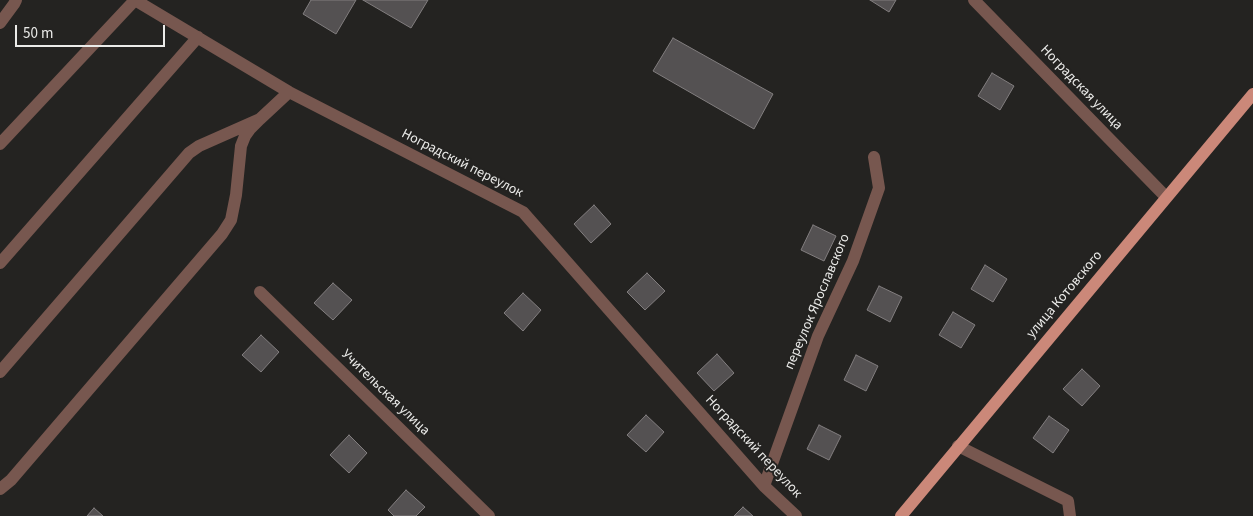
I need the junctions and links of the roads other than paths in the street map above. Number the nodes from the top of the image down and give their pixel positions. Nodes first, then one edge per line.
1 (16, 0) edge
2 (135, 0) edge
3 (974, 0) edge
4 (0, 23) edge
5 (198, 37) junction
6 (289, 92) junction
7 (1253, 94) edge
8 (260, 119) junction
9 (0, 144) edge
10 (874, 157) dead end
11 (1166, 197) junction
12 (0, 262) edge
13 (260, 292) dead end
14 (0, 372) edge
15 (958, 446) junction
16 (764, 486) junction
17 (0, 489) edge
18 (489, 516) edge
19 (796, 516) edge
20 (901, 516) edge
21 (1070, 516) edge

1 - 4 street
2 - 5 street, Ноградский переулок
2 - 9 street
3 - 11 street, Ноградская улица
5 - 6 street, Ноградский переулок
5 - 12 street
6 - 8 street
6 - 16 street, Ноградский переулок
7 - 11 main road, улица Котовского
8 - 14 street
8 - 17 street
10 - 16 street, переулок Ярославского
11 - 15 main road, улица Котовского
13 - 18 street, Учительская улица
15 - 20 main road, улица Котовского
15 - 21 street
16 - 19 street, Ноградский переулок

